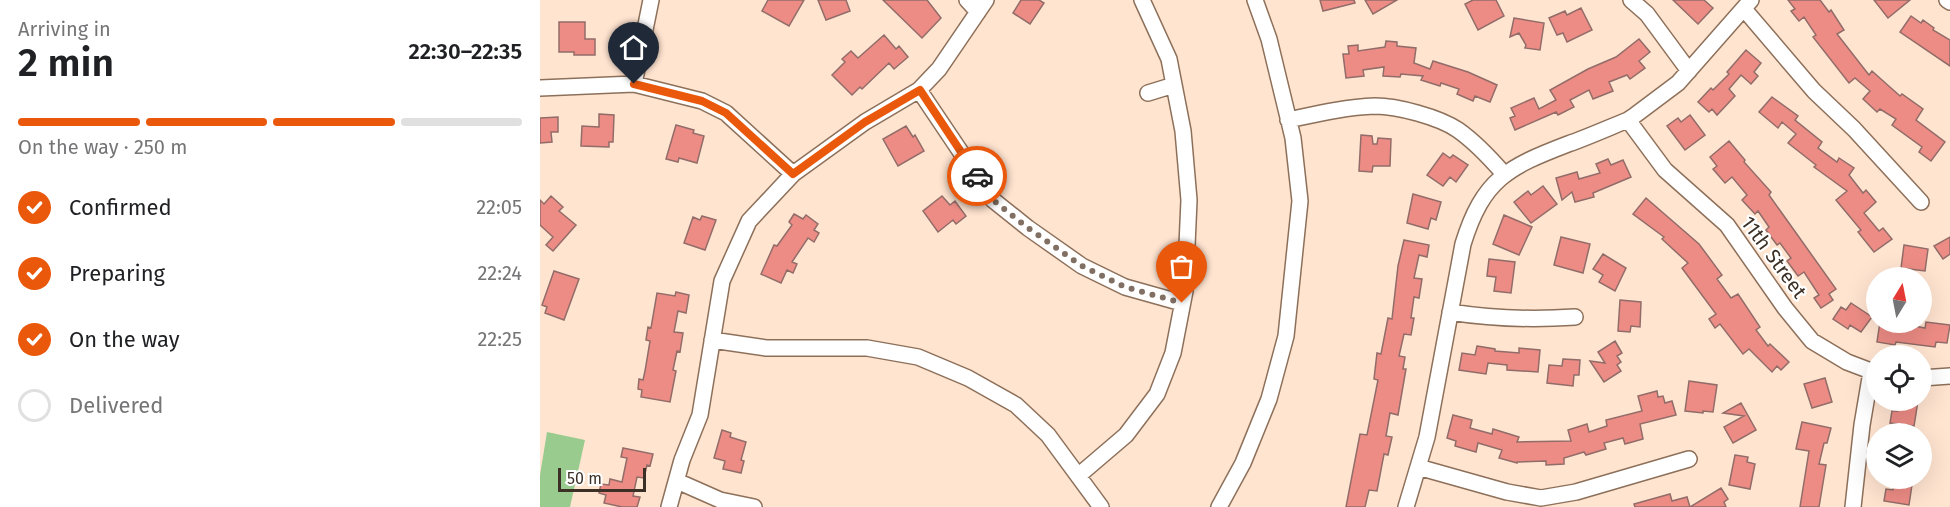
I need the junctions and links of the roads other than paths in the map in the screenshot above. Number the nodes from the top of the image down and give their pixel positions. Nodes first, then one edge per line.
1 (651, 0) edge
2 (967, 0) edge
3 (1142, 0) edge
4 (1255, 0) edge
5 (1631, 0) edge
6 (1748, 4) edge
7 (982, 6) edge
8 (1689, 71) junction
9 (634, 84) junction
10 (1174, 86) junction
11 (540, 88) edge
12 (920, 90) junction
13 (1148, 93) dead end
14 (1288, 120) junction
15 (1628, 120) junction
16 (793, 174) junction
17 (1504, 174) junction
18 (1921, 202) dead end
19 (1182, 303) junction
20 (1450, 312) junction
21 (1575, 317) dead end
22 (712, 340) junction
23 (1866, 370) edge
24 (1950, 376) edge
25 (1932, 377) edge
26 (1866, 407) edge
27 (1689, 459) dead end
28 (1418, 467) junction
29 (1078, 476) junction
30 (677, 481) junction
31 (669, 507) edge
32 (754, 507) edge
33 (1101, 507) edge
34 (1219, 507) edge
35 (1406, 507) edge
36 (1854, 507) edge

1 - 9 street
2 - 7 street
3 - 10 street
4 - 14 street
5 - 8 street
6 - 8 street
6 - 18 street
7 - 12 street
8 - 15 street
9 - 11 street
9 - 16 street
10 - 13 street
10 - 19 street
12 - 16 street
12 - 19 street
14 - 17 street
14 - 34 street
15 - 17 street
15 - 23 street, 11th Street
16 - 22 street
17 - 20 street
19 - 29 street
20 - 21 street
20 - 28 street
22 - 29 street
22 - 30 street
24 - 25 street
26 - 36 street
27 - 28 street
28 - 35 street
29 - 33 street
30 - 31 street
30 - 32 street

